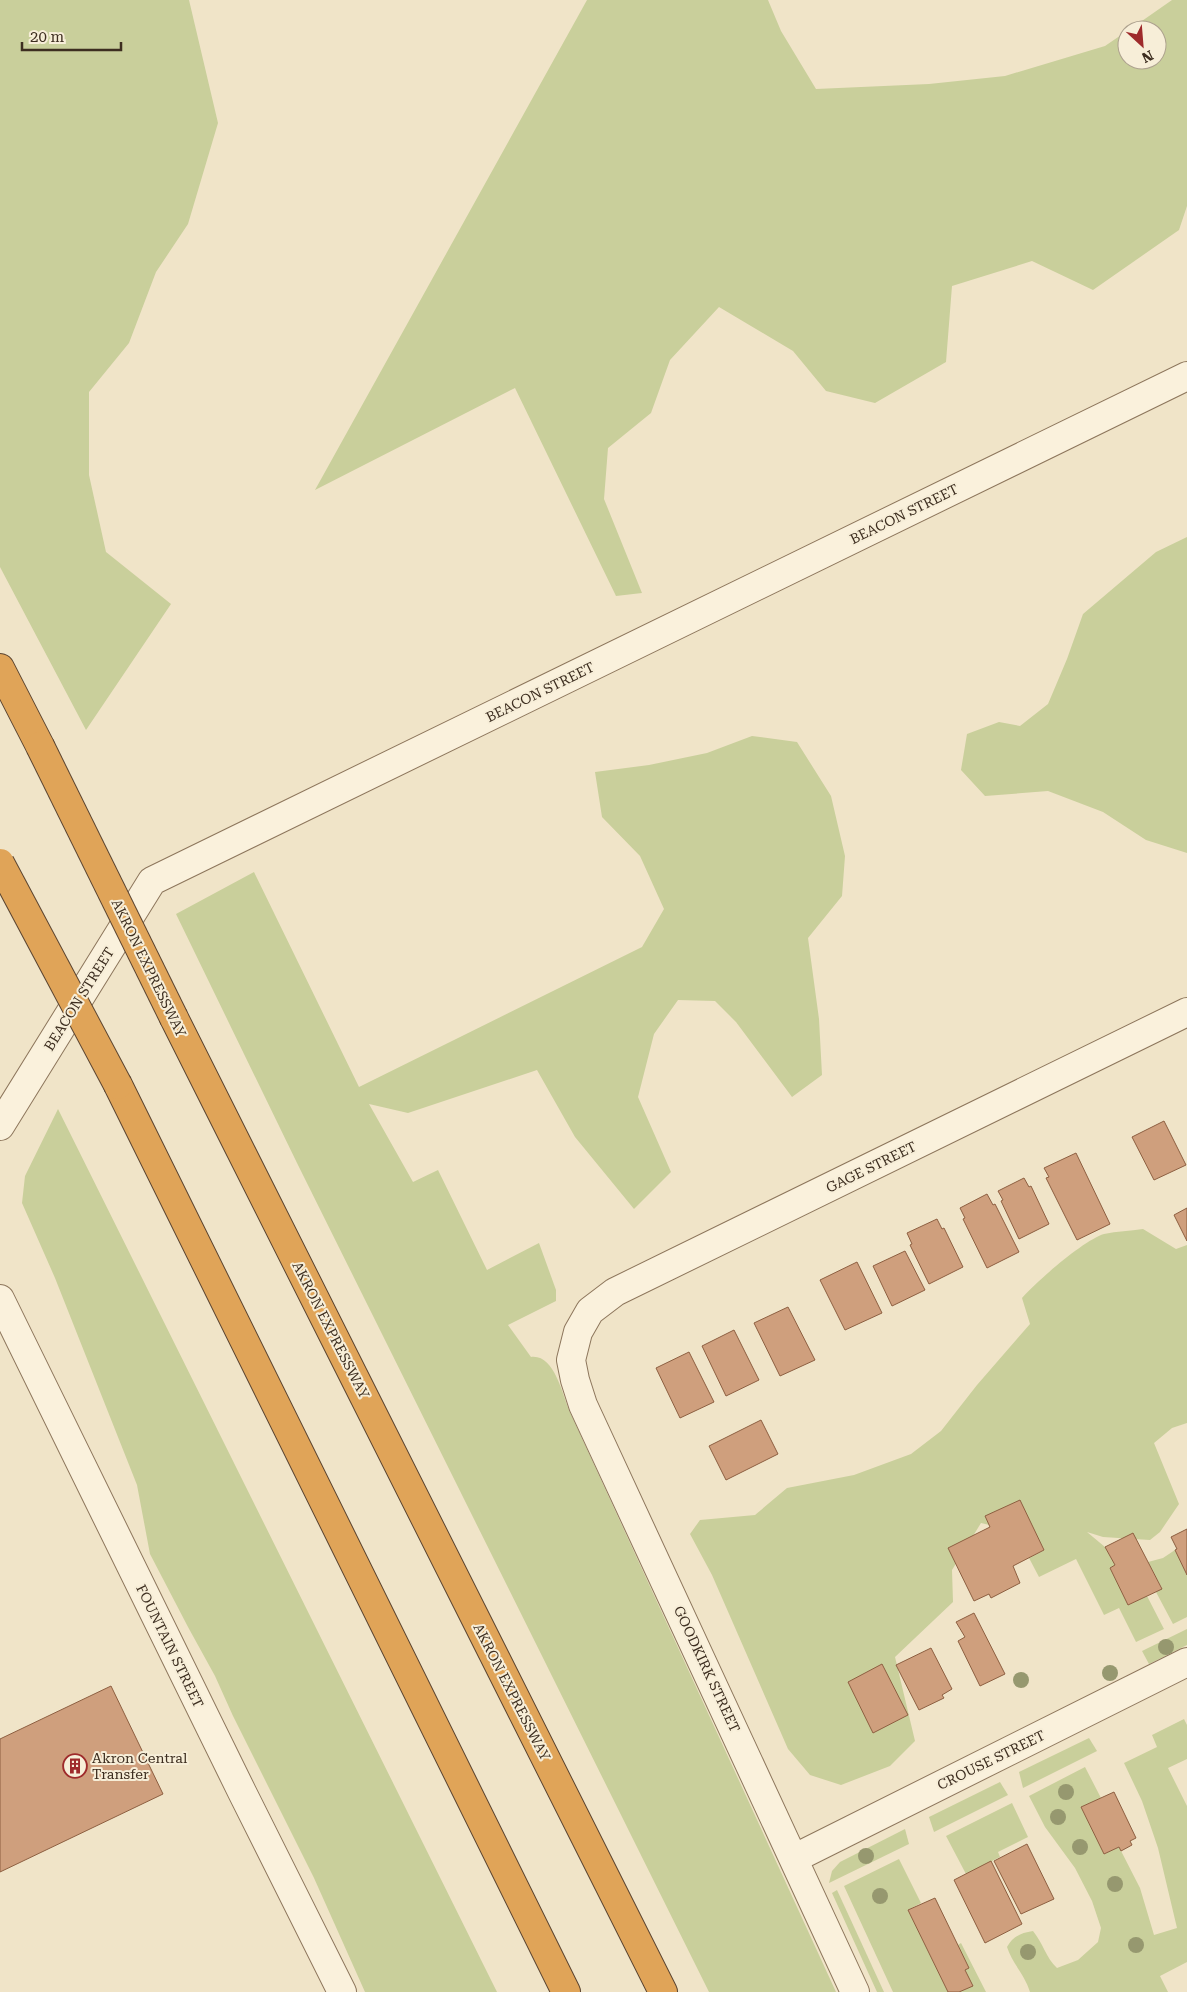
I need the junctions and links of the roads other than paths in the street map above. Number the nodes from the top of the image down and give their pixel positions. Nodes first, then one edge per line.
1 (1187, 376) edge
2 (0, 668) edge
3 (0, 863) edge
4 (1187, 1012) edge
5 (0, 1126) edge
6 (0, 1299) edge
7 (575, 1343) joint
8 (1187, 1662) edge
9 (795, 1858) junction
10 (342, 1992) edge
11 (566, 1992) edge
12 (663, 1992) edge
13 (856, 1992) edge

1 - 5 street, BEACON STREET
2 - 12 highway, AKRON EXPRESSWAY, bridge
3 - 11 highway, bridge
4 - 7 street, GAGE STREET
6 - 10 street, FOUNTAIN STREET
7 - 9 street, GOODKIRK STREET
8 - 9 street, CROUSE STREET
9 - 13 street, GOODKIRK STREET

